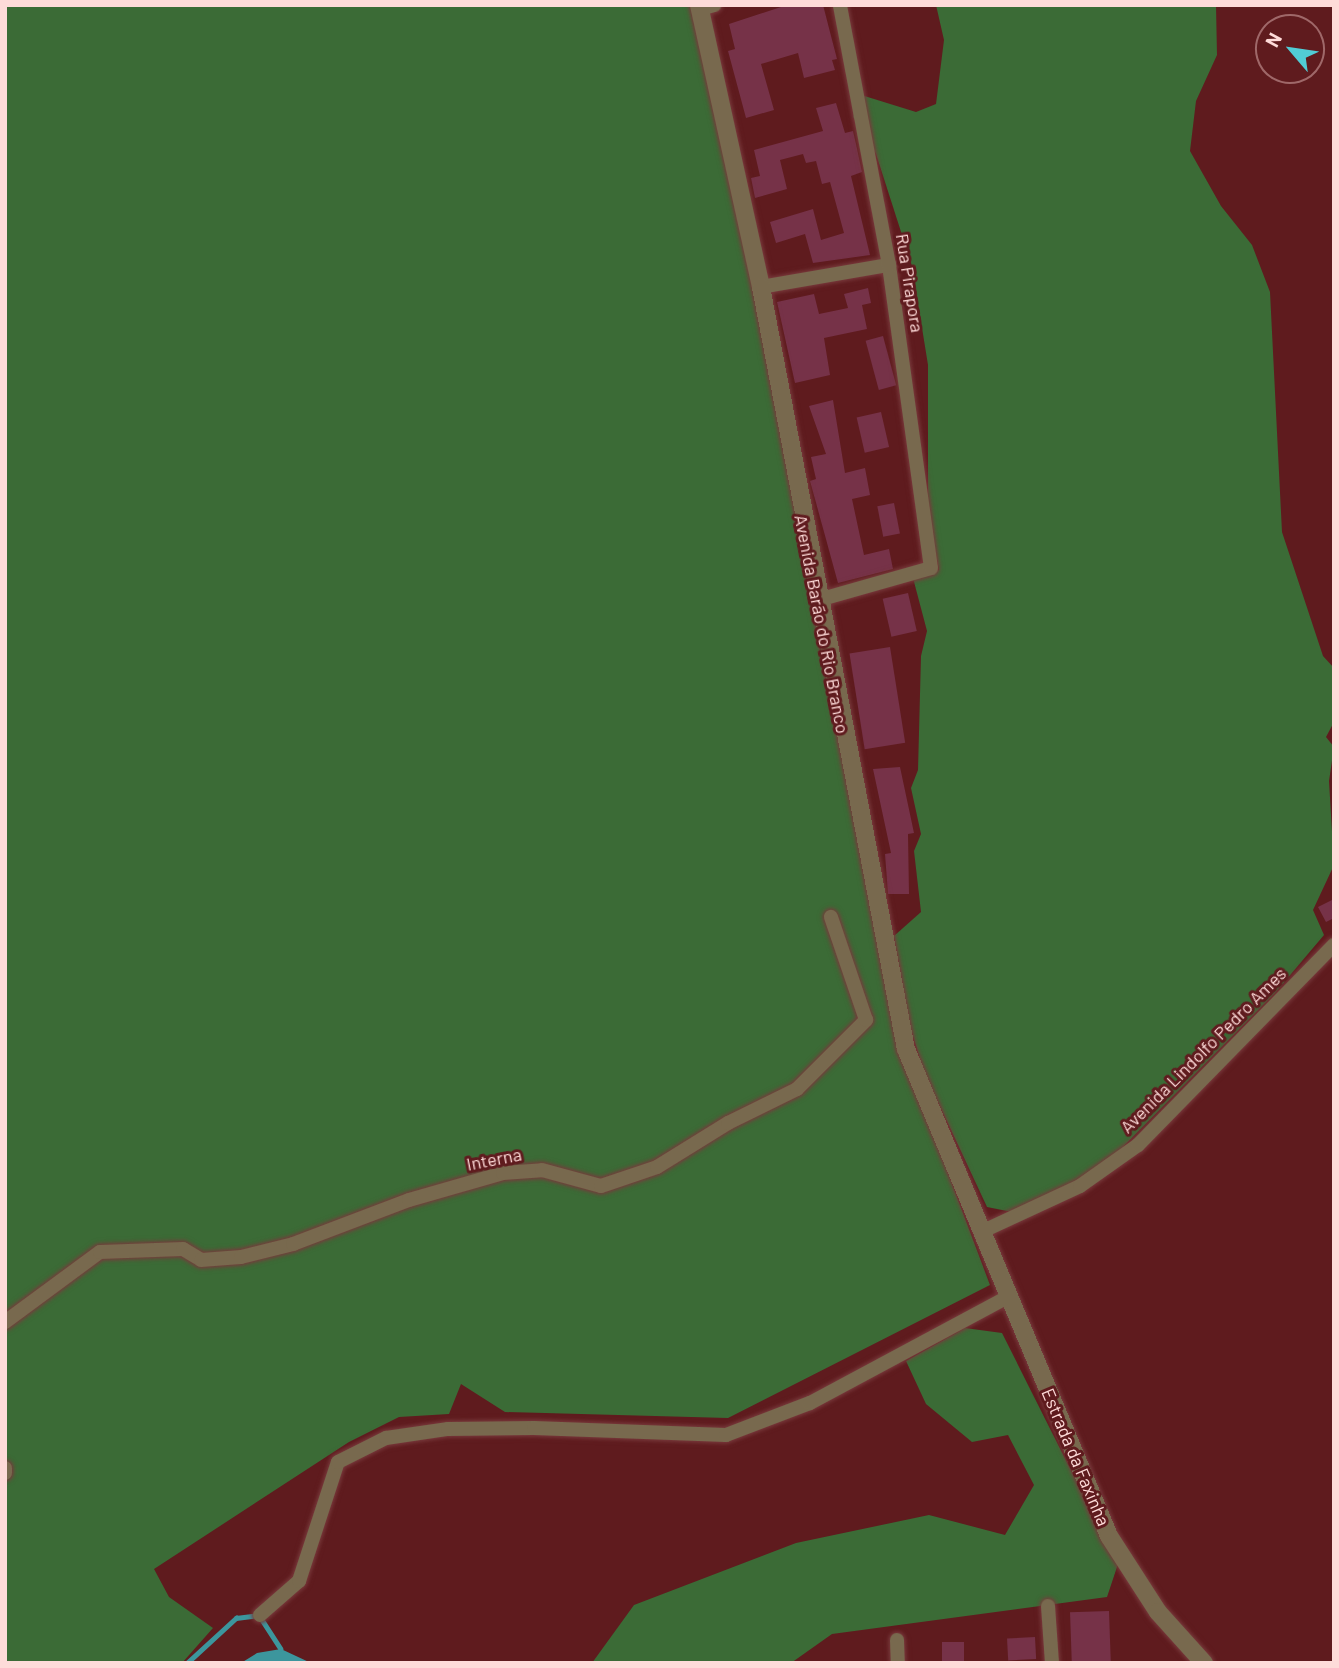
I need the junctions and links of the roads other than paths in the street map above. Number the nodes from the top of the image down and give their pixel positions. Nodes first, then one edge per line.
1 (840, 5) edge
2 (704, 6) edge
3 (889, 265) junction
4 (761, 287) junction
5 (818, 600) junction
6 (831, 917) dead end
7 (1334, 945) edge
8 (981, 1232) junction
9 (1008, 1297) junction
10 (5, 1322) edge
11 (1048, 1606) dead end
12 (260, 1615) dead end
13 (897, 1640) dead end
14 (898, 1663) edge
15 (1052, 1663) edge
16 (1204, 1663) edge

1 - 3 street, Rua Pirapora
2 - 4 street, Avenida Barão do Rio Branco
3 - 4 street
3 - 5 street, Rua Pirapora
4 - 5 street, Avenida Barão do Rio Branco
5 - 8 street, Avenida Barão do Rio Branco
6 - 10 street, Interna
7 - 8 street, Avenida Lindolfo Pedro Ames
8 - 9 street, Estrada da Faxinha
9 - 12 street
9 - 16 street, Estrada da Faxinha
11 - 15 street
13 - 14 street

